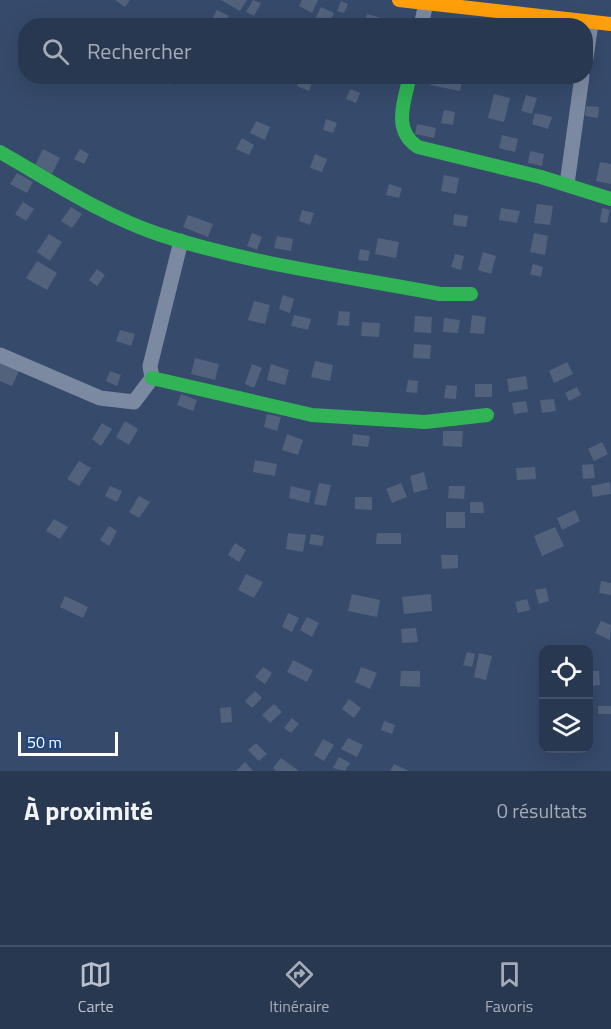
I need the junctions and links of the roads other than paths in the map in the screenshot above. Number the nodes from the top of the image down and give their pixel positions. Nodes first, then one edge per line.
1 (399, 0) edge
2 (426, 3) junction
3 (423, 18) edge
4 (550, 18) edge
5 (610, 20) edge
6 (593, 23) edge
7 (408, 84) edge
8 (581, 84) edge
9 (0, 152) edge
10 (567, 184) junction
11 (611, 199) edge
12 (181, 241) junction
13 (471, 294) dead end
14 (0, 354) edge
15 (152, 378) junction
16 (487, 415) dead end

1 - 2 street
2 - 3 street
2 - 4 street
5 - 6 street
7 - 10 street
8 - 10 street
9 - 12 street
10 - 11 street
12 - 13 street
12 - 15 street
14 - 15 street
15 - 16 street

